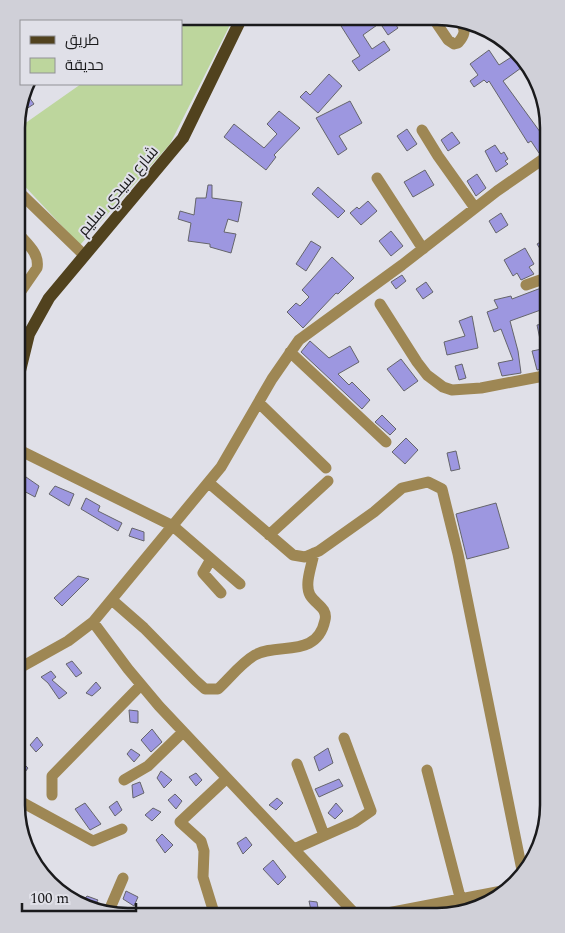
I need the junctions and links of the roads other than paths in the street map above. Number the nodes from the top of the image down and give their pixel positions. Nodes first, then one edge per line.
1 (238, 25) edge
2 (437, 25) edge
3 (464, 29) edge
4 (422, 130) dead end
5 (540, 162) edge
6 (376, 178) dead end
7 (25, 198) edge
8 (475, 208) junction
9 (25, 242) edge
10 (423, 249) junction
11 (84, 255) junction
12 (540, 280) edge
13 (25, 285) edge
14 (526, 285) dead end
15 (380, 304) dead end
16 (25, 328) edge
17 (290, 352) junction
18 (540, 377) edge
19 (259, 403) junction
20 (386, 442) dead end
21 (25, 453) edge
22 (326, 468) dead end
23 (328, 481) dead end
24 (209, 483) junction
25 (173, 526) junction
26 (269, 535) junction
27 (314, 553) junction
28 (211, 559) junction
29 (240, 584) dead end
30 (221, 593) dead end
31 (112, 600) junction
32 (93, 622) junction
33 (25, 665) edge
34 (141, 684) junction
35 (183, 732) junction
36 (344, 738) dead end
37 (297, 764) dead end
38 (427, 770) dead end
39 (227, 778) junction
40 (124, 780) dead end
41 (52, 795) dead end
42 (25, 804) edge
43 (122, 829) dead end
44 (324, 835) junction
45 (294, 849) junction
46 (521, 865) edge
47 (123, 878) dead end
48 (490, 893) edge
49 (460, 898) junction
50 (111, 906) edge
51 (213, 908) edge
52 (349, 908) edge
53 (408, 908) edge

1 - 11 main road, شارع سيدي سليم
2 - 3 street
4 - 8 street
5 - 8 street
6 - 10 street
7 - 11 street
8 - 10 street
9 - 13 street
10 - 17 street
11 - 16 main road, شارع سيدي سليم
12 - 14 street
15 - 18 street
17 - 19 street
17 - 20 street
19 - 22 street
19 - 24 street
21 - 25 street
23 - 26 street
24 - 25 street
24 - 26 street
25 - 28 street
25 - 31 street
26 - 27 street
27 - 31 street
27 - 46 street
28 - 29 street
28 - 30 street
31 - 32 street
32 - 33 street
32 - 34 street
34 - 35 street
34 - 41 street
35 - 39 street
35 - 40 street
36 - 44 street
37 - 44 street
38 - 49 street
39 - 45 street
39 - 51 street
42 - 43 street
44 - 45 street
45 - 52 street
47 - 50 street
48 - 49 street
49 - 53 street

